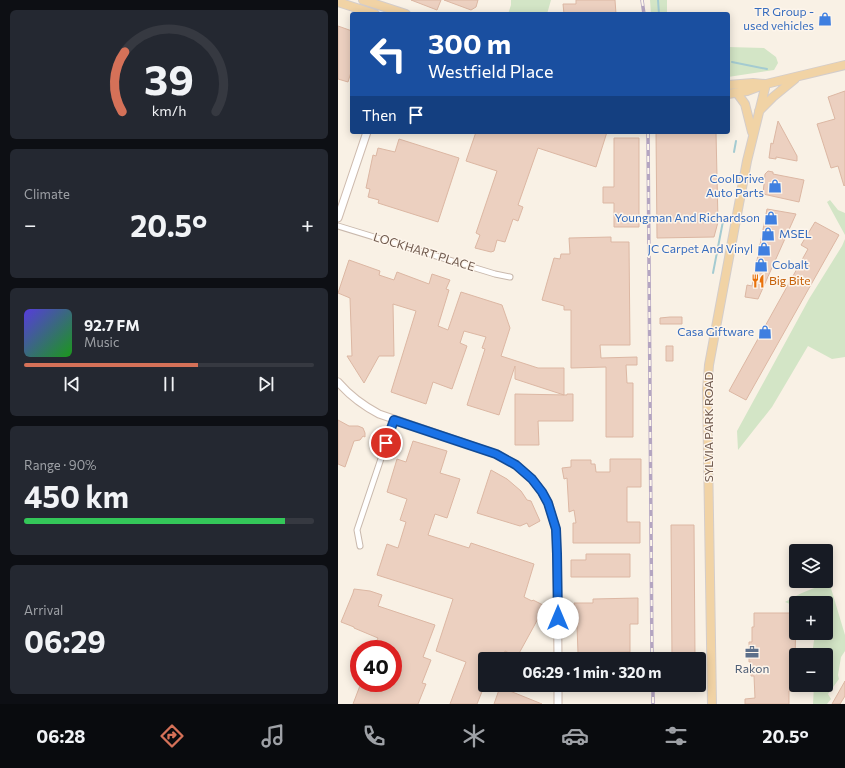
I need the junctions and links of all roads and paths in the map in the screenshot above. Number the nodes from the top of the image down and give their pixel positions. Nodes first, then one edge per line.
1 (363, 0) edge
2 (338, 2) edge
3 (369, 12) edge
4 (398, 12) edge
5 (845, 64) edge
6 (797, 77) junction
7 (766, 84) junction
8 (730, 86) edge
9 (737, 93) junction
10 (730, 94) edge
11 (758, 113) junction
12 (366, 134) edge
13 (753, 134) junction
14 (338, 218) edge
15 (338, 226) edge
16 (510, 277) dead end
17 (338, 382) edge
18 (394, 420) junction
19 (360, 546) dead end
20 (558, 652) edge
21 (558, 692) edge
22 (558, 704) edge
23 (712, 704) edge

1 - 4 main road
2 - 3 main road
5 - 6 main road
6 - 7 main road
6 - 11 main road
7 - 8 main road
7 - 9 main road
7 - 11 main road, SYLVIA PARK ROAD
9 - 10 main road
9 - 13 main road
11 - 13 main road, SYLVIA PARK ROAD
12 - 14 street
13 - 23 main road, SYLVIA PARK ROAD
15 - 16 street, LOCKHART PLACE
17 - 18 street
18 - 19 street
18 - 20 street
21 - 22 street

